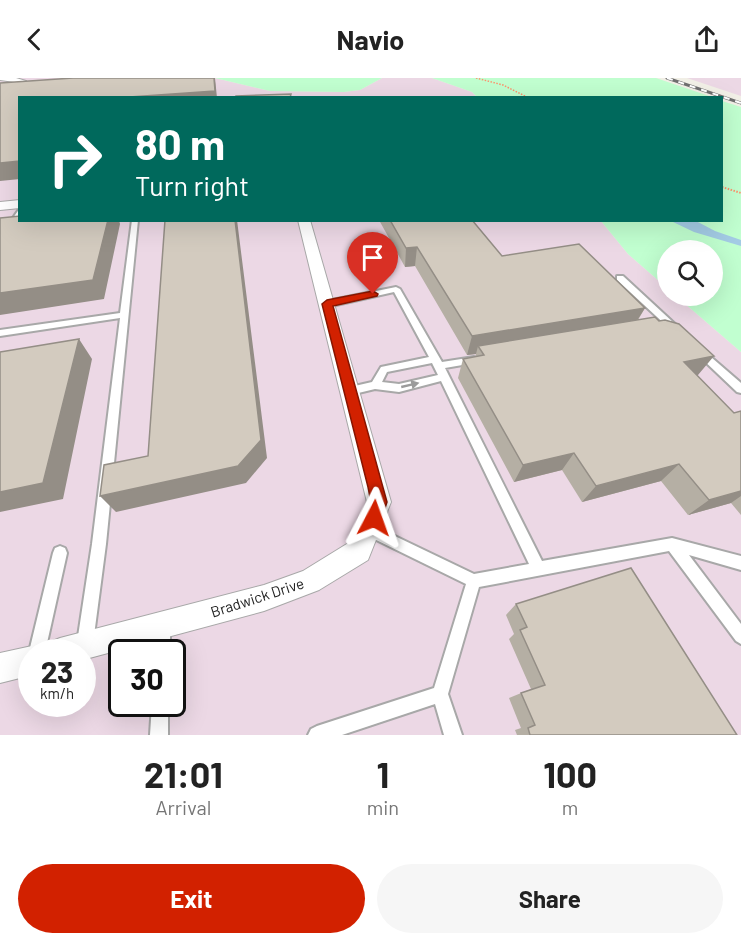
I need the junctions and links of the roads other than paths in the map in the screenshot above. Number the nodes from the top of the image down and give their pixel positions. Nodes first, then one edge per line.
1 (0, 78) edge
2 (22, 81) edge
3 (18, 204) edge
4 (0, 207) edge
5 (18, 213) edge
6 (135, 222) edge
7 (305, 222) edge
8 (0, 242) edge
9 (620, 278) dead end
10 (327, 304) junction
11 (124, 315) junction
12 (672, 326) junction
13 (660, 328) edge
14 (0, 333) edge
15 (680, 334) edge
16 (689, 342) edge
17 (485, 358) edge
18 (437, 363) junction
19 (444, 377) junction
20 (375, 385) junction
21 (741, 389) edge
22 (350, 391) junction
23 (369, 530) junction
24 (672, 544) junction
25 (60, 553) dead end
26 (741, 563) edge
27 (539, 568) junction
28 (474, 581) junction
29 (164, 625) junction
30 (741, 636) edge
31 (40, 639) edge
32 (86, 639) edge
33 (163, 639) edge
34 (96, 643) edge
35 (18, 664) edge
36 (0, 668) edge
37 (440, 694) junction
38 (160, 717) edge
39 (159, 735) edge
40 (316, 735) edge
41 (453, 735) edge

1 - 2 street
3 - 4 street
5 - 8 lane
6 - 11 lane
7 - 10 street, Bradwick Drive
9 - 12 lane
10 - 18 lane
10 - 22 street, Bradwick Drive
11 - 14 lane
11 - 32 lane
12 - 13 lane
12 - 15 lane
16 - 21 lane
17 - 18 lane
18 - 19 lane
18 - 20 lane
20 -> 19 lane
19 - 27 lane
20 - 22 lane
22 - 23 street, Bradwick Drive
23 - 28 lane
23 - 29 street, Bradwick Drive
24 - 26 lane
24 - 27 lane
24 - 30 lane
25 - 31 lane
27 - 28 lane
28 - 37 lane
29 - 33 lane
29 - 34 street, Bradwick Drive
35 - 36 street
37 - 40 lane
37 - 41 lane
38 - 39 lane

